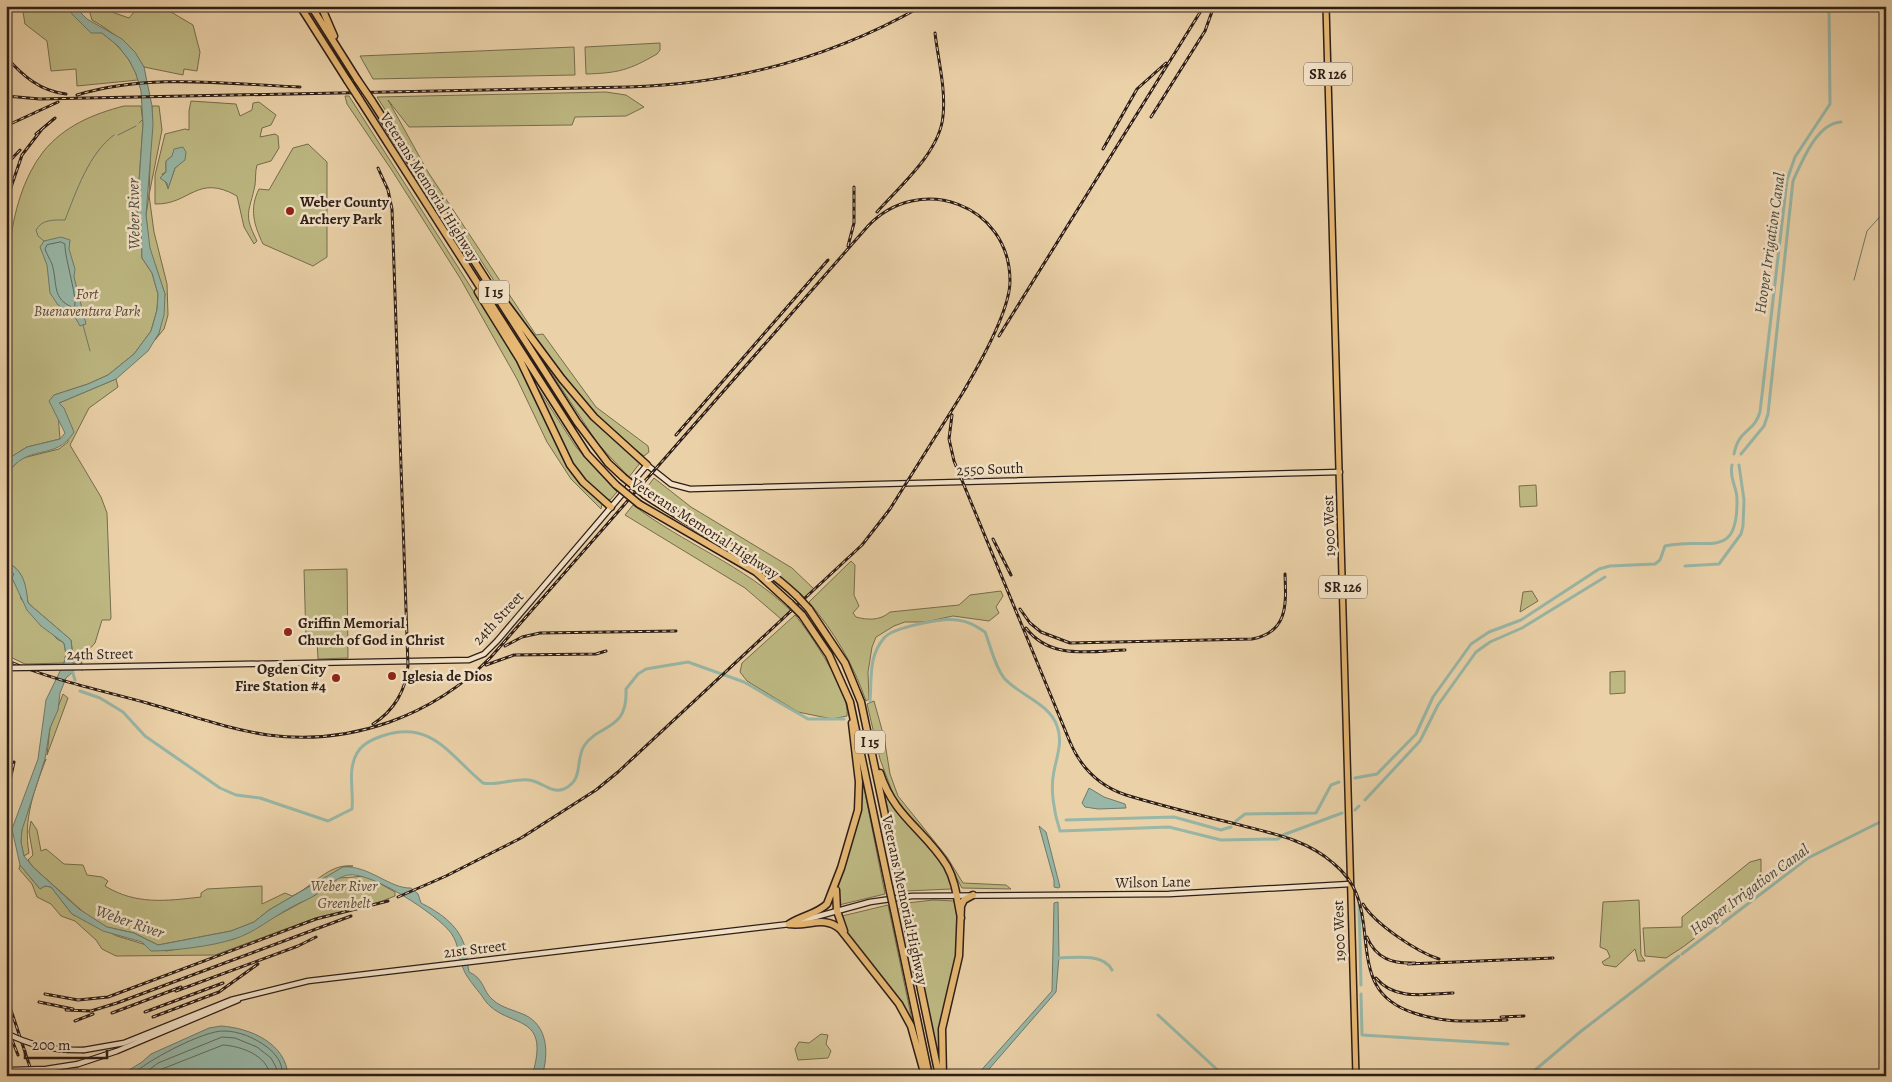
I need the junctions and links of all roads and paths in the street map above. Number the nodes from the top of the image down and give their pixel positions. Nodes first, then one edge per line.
1 (300, 6) edge
2 (311, 6) edge
3 (321, 6) edge
4 (1326, 6) edge
5 (347, 62) junction
6 (475, 262) junction
7 (466, 269) junction
8 (647, 465) junction
9 (1340, 472) junction
10 (611, 507) junction
11 (6, 668) edge
12 (850, 702) junction
13 (868, 732) junction
14 (837, 880) junction
15 (1350, 884) junction
16 (957, 894) junction
17 (973, 894) junction
18 (837, 911) junction
19 (961, 918) junction
20 (789, 924) junction
21 (845, 935) junction
22 (244, 997) junction
23 (6, 1033) edge
24 (9, 1069) edge
25 (925, 1076) edge
26 (929, 1076) edge
27 (939, 1076) edge
28 (943, 1076) edge
29 (1356, 1076) edge

1 - 7 highway, Veterans Memorial Highway / I 15, bridge
2 - 5 highway, Veterans Memorial Highway / I 15
3 - 5 highway
4 - 9 main road, 1900 West / SR 126
5 - 6 highway, Veterans Memorial Highway / I 15, bridge
6 - 8 highway
6 - 13 highway, Veterans Memorial Highway / I 15, bridge
7 - 10 highway
7 - 12 highway, Veterans Memorial Highway / I 15, bridge
8 - 9 main road, 2550 South
8 - 10 main road, 24th Street
9 - 15 main road, 1900 West / SR 126
10 - 11 main road, 24th Street, bridge
12 - 14 highway
12 - 26 highway, Veterans Memorial Highway / I 15, bridge
13 - 16 highway
13 - 27 highway, Veterans Memorial Highway / I 15, bridge
14 - 18 highway
14 - 20 highway
15 - 17 main road, Wilson Lane
15 - 29 main road, 1900 West / SR 126
16 - 17 main road, Wilson Lane
16 - 18 main road, 21st Street
16 - 19 highway
17 - 19 highway
18 - 20 main road, 21st Street
18 - 21 highway
19 - 28 highway
20 - 21 highway
20 - 22 main road, 21st Street
21 - 25 highway
22 - 23 main road, 21st Street, bridge
22 - 24 main road, bridge

